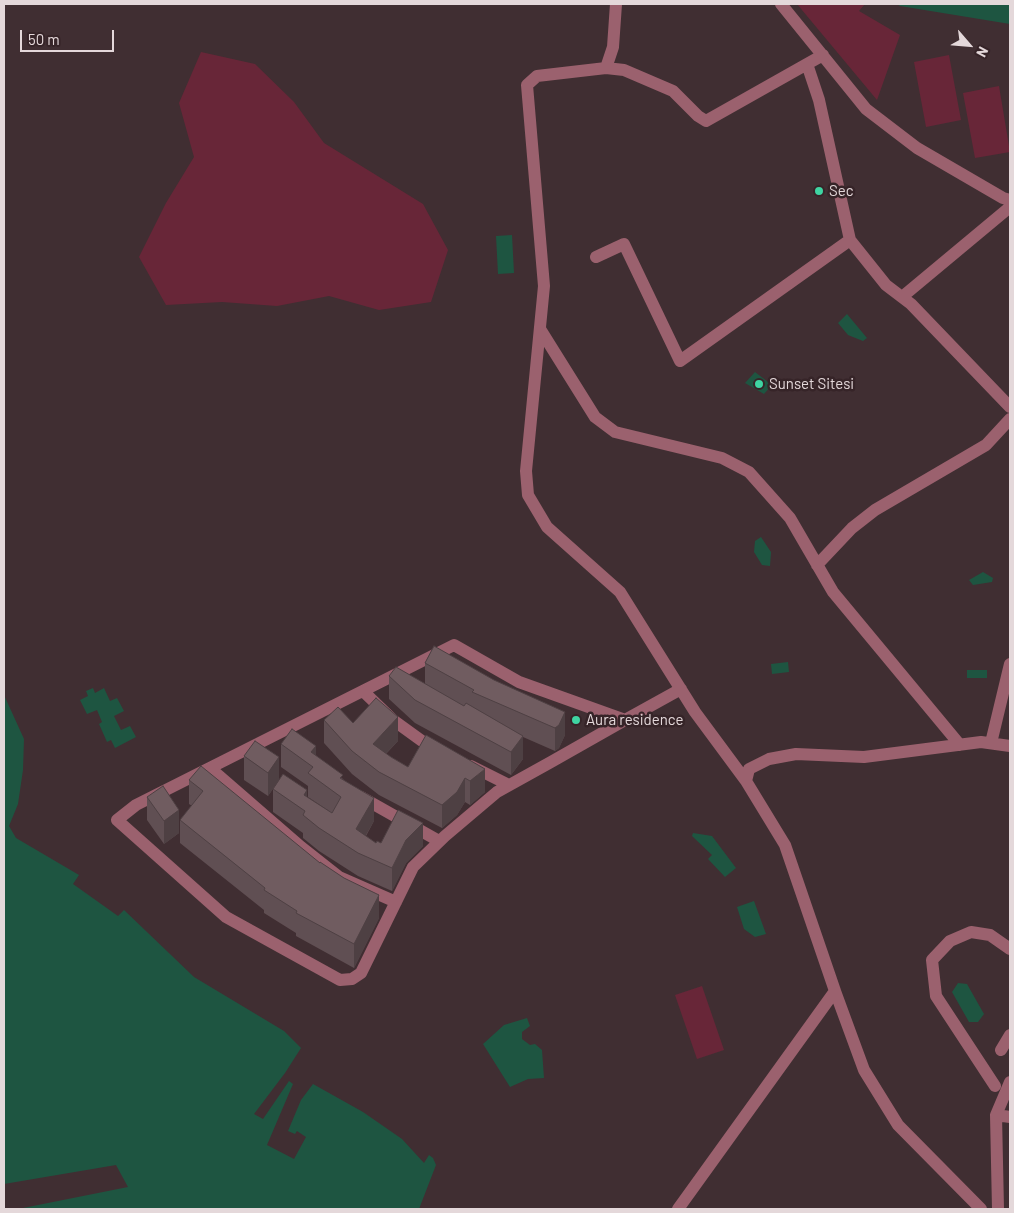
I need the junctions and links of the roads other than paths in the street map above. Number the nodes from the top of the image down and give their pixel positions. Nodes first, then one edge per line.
1 (616, 4) edge
2 (782, 4) edge
3 (823, 55) junction
4 (808, 64) junction
5 (606, 68) junction
6 (1010, 200) edge
7 (1010, 207) edge
8 (850, 240) junction
9 (596, 257) dead end
10 (902, 297) junction
11 (540, 329) junction
12 (1010, 406) edge
13 (1010, 419) edge
14 (817, 565) junction
15 (1010, 664) edge
16 (681, 689) junction
17 (363, 690) junction
18 (625, 720) junction
19 (991, 743) junction
20 (960, 745) junction
21 (1010, 746) edge
22 (210, 768) junction
23 (746, 781) junction
24 (509, 785) junction
25 (348, 787) edge
26 (439, 841) junction
27 (396, 902) junction
28 (1010, 948) edge
29 (835, 991) junction
30 (1010, 1036) edge
31 (1001, 1050) dead end
32 (1010, 1082) edge
33 (995, 1086) dead end
34 (996, 1115) junction
35 (1010, 1117) edge
36 (678, 1209) edge
37 (981, 1209) edge
38 (998, 1209) edge

1 - 5 street
2 - 3 street
3 - 4 street
3 - 6 street
4 - 5 street
4 - 8 street
5 - 11 street
7 - 10 street
8 - 9 street
8 - 10 street
10 - 12 street
11 - 14 street
11 - 16 street
13 - 14 street
14 - 20 street
15 - 19 street
16 - 18 street
16 - 23 street
17 - 18 street
17 - 22 street
17 - 24 street
18 - 24 street
19 - 20 street
19 - 21 street
20 - 23 street
22 - 27 street
22 - 27 street
23 - 29 street
24 - 26 street
25 - 26 street
26 - 27 street
28 - 33 street
29 - 36 street
29 - 37 street
30 - 31 street
32 - 34 street
34 - 35 street
34 - 38 street

